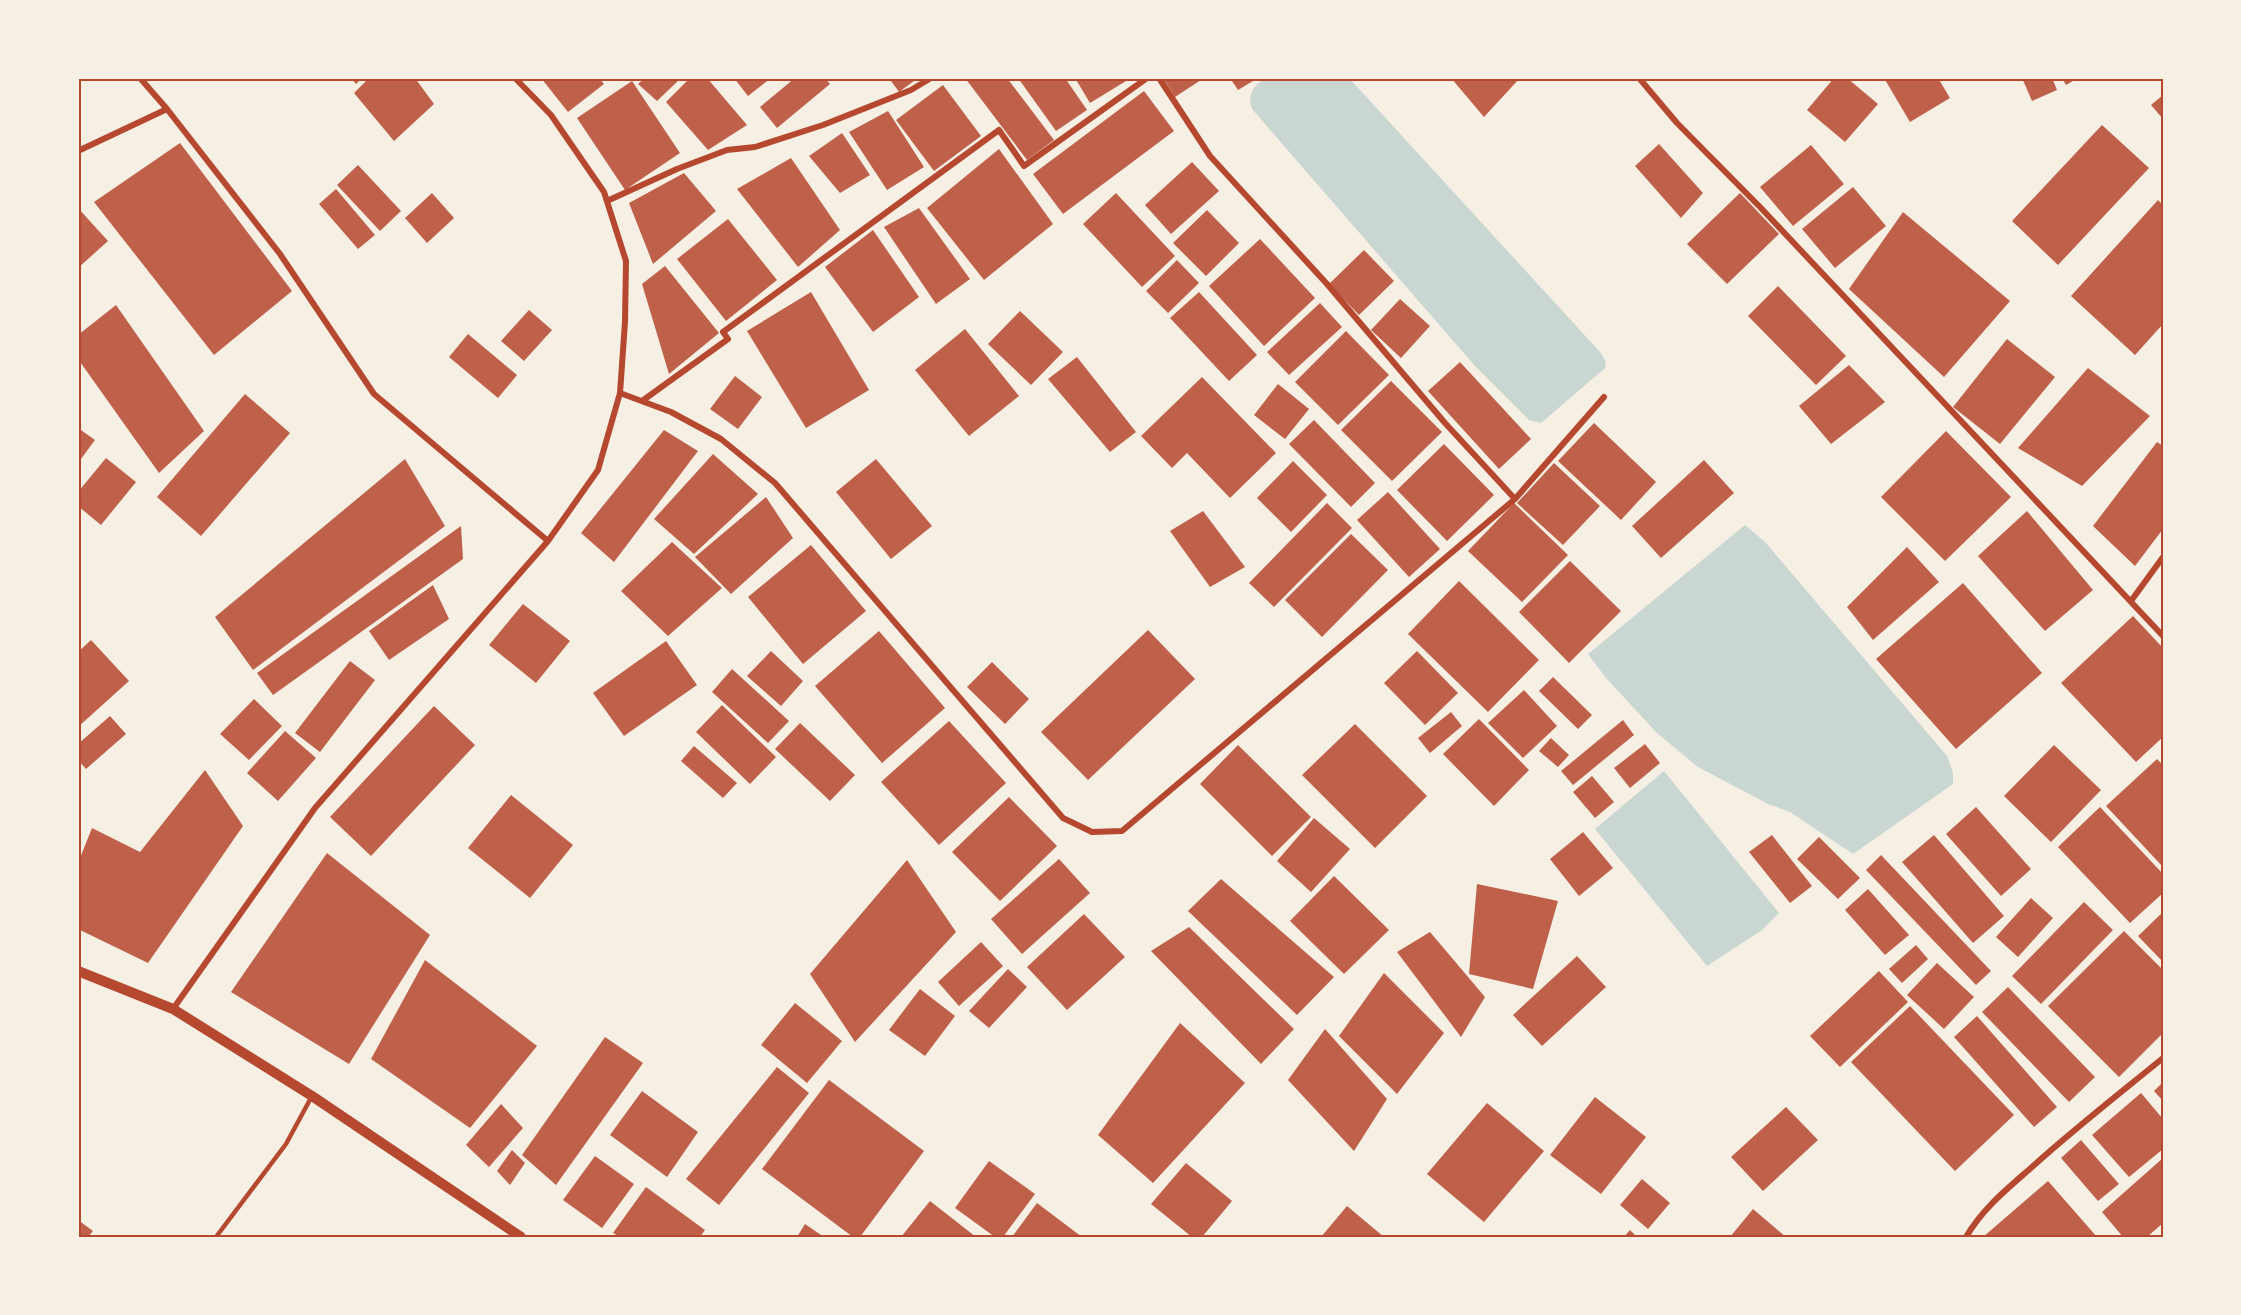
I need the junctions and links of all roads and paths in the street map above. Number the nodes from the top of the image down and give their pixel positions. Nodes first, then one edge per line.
1 (140, 78) edge
2 (515, 78) edge
3 (931, 78) edge
4 (1147, 78) edge
5 (1159, 78) edge
6 (1639, 78) edge
7 (167, 109) junction
8 (78, 151) edge
9 (606, 201) junction
10 (620, 393) junction
11 (1604, 397) dead end
12 (642, 401) junction
13 (1515, 499) junction
14 (548, 541) junction
15 (2163, 557) edge
16 (2131, 601) junction
17 (2163, 636) edge
18 (78, 971) edge
19 (173, 1009) junction
20 (2163, 1058) edge
21 (312, 1096) junction
22 (216, 1237) edge
23 (522, 1237) edge
24 (1966, 1237) edge

1 - 7 street
2 - 9 street
3 - 9 street
4 - 12 street
5 - 13 street
6 - 16 street
7 - 8 street
7 - 14 street
9 - 10 street
10 - 12 street
10 - 14 street
11 - 13 street
12 - 13 street
14 - 19 street
15 - 16 street
16 - 17 street
18 - 19 street
19 - 21 street
20 - 24 street
21 - 22 lane
21 - 23 street

